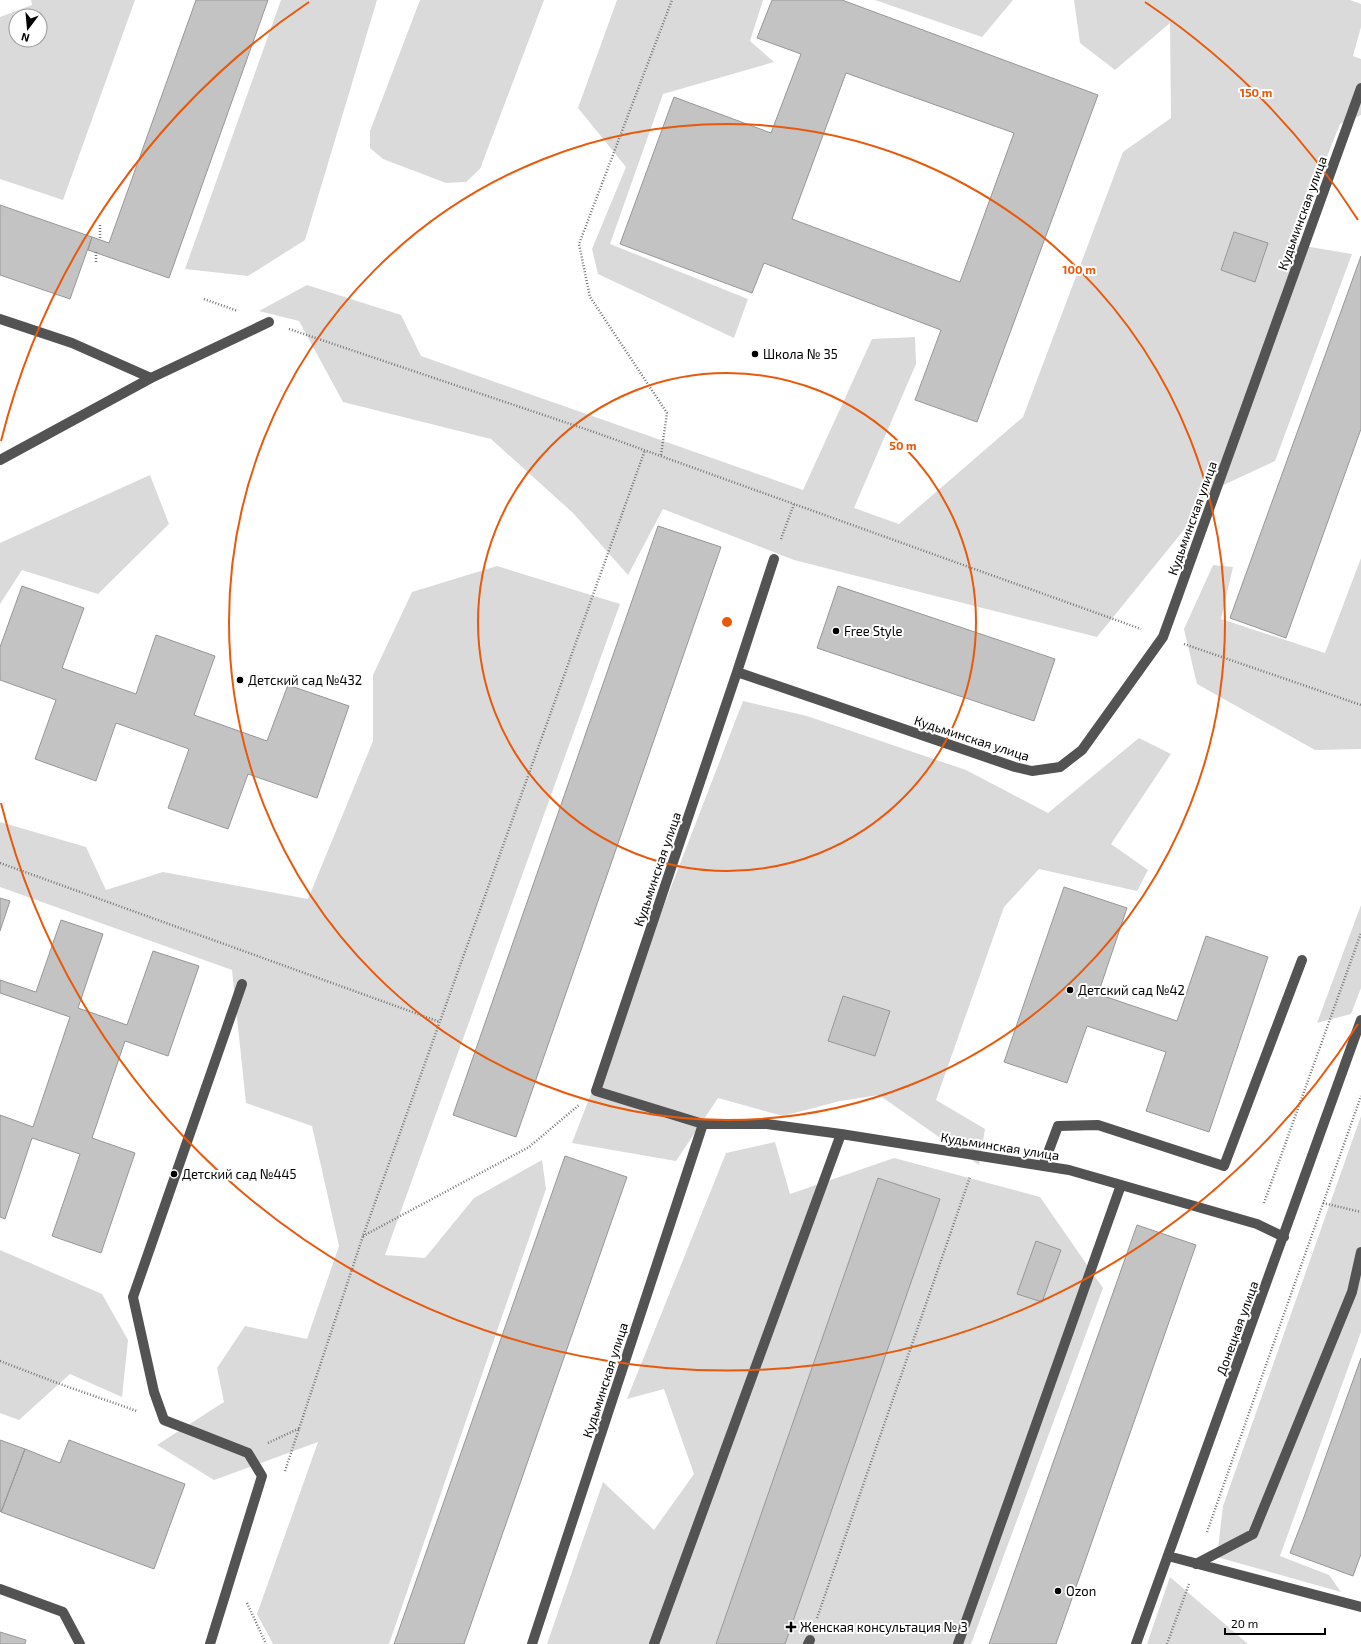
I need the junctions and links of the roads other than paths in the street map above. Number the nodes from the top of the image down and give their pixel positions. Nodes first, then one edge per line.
1 (1361, 88) edge
2 (0, 319) edge
3 (269, 322) road end
4 (152, 378) junction
5 (0, 460) edge
6 (774, 558) road end
7 (737, 672) junction
8 (1302, 960) dead end
9 (242, 984) dead end
10 (1361, 1020) edge
11 (703, 1124) junction
12 (841, 1134) junction
13 (1043, 1166) junction
14 (1121, 1185) junction
15 (1284, 1237) junction
16 (1361, 1252) edge
17 (1168, 1556) junction
18 (1196, 1564) junction
19 (0, 1589) edge
20 (1361, 1607) edge
21 (80, 1644) edge
22 (210, 1644) edge
23 (532, 1644) edge
24 (654, 1644) edge
25 (958, 1644) edge
26 (1136, 1644) edge

1 - 7 street, Кудьминская улица
2 - 4 street
3 - 4 street
4 - 5 street
6 - 7 street
7 - 11 street, Кудьминская улица
8 - 13 street
9 - 22 street
10 - 15 street, Донецкая улица
11 - 12 street, Кудьминская улица
11 - 23 street, Кудьминская улица
12 - 13 street, Кудьминская улица
12 - 24 street
13 - 14 street, Кудьминская улица
14 - 15 street, Кудьминская улица
14 - 25 street
15 - 17 street, Донецкая улица
16 - 18 street
17 - 18 street
17 - 26 street, Донецкая улица
18 - 20 street
19 - 21 street

